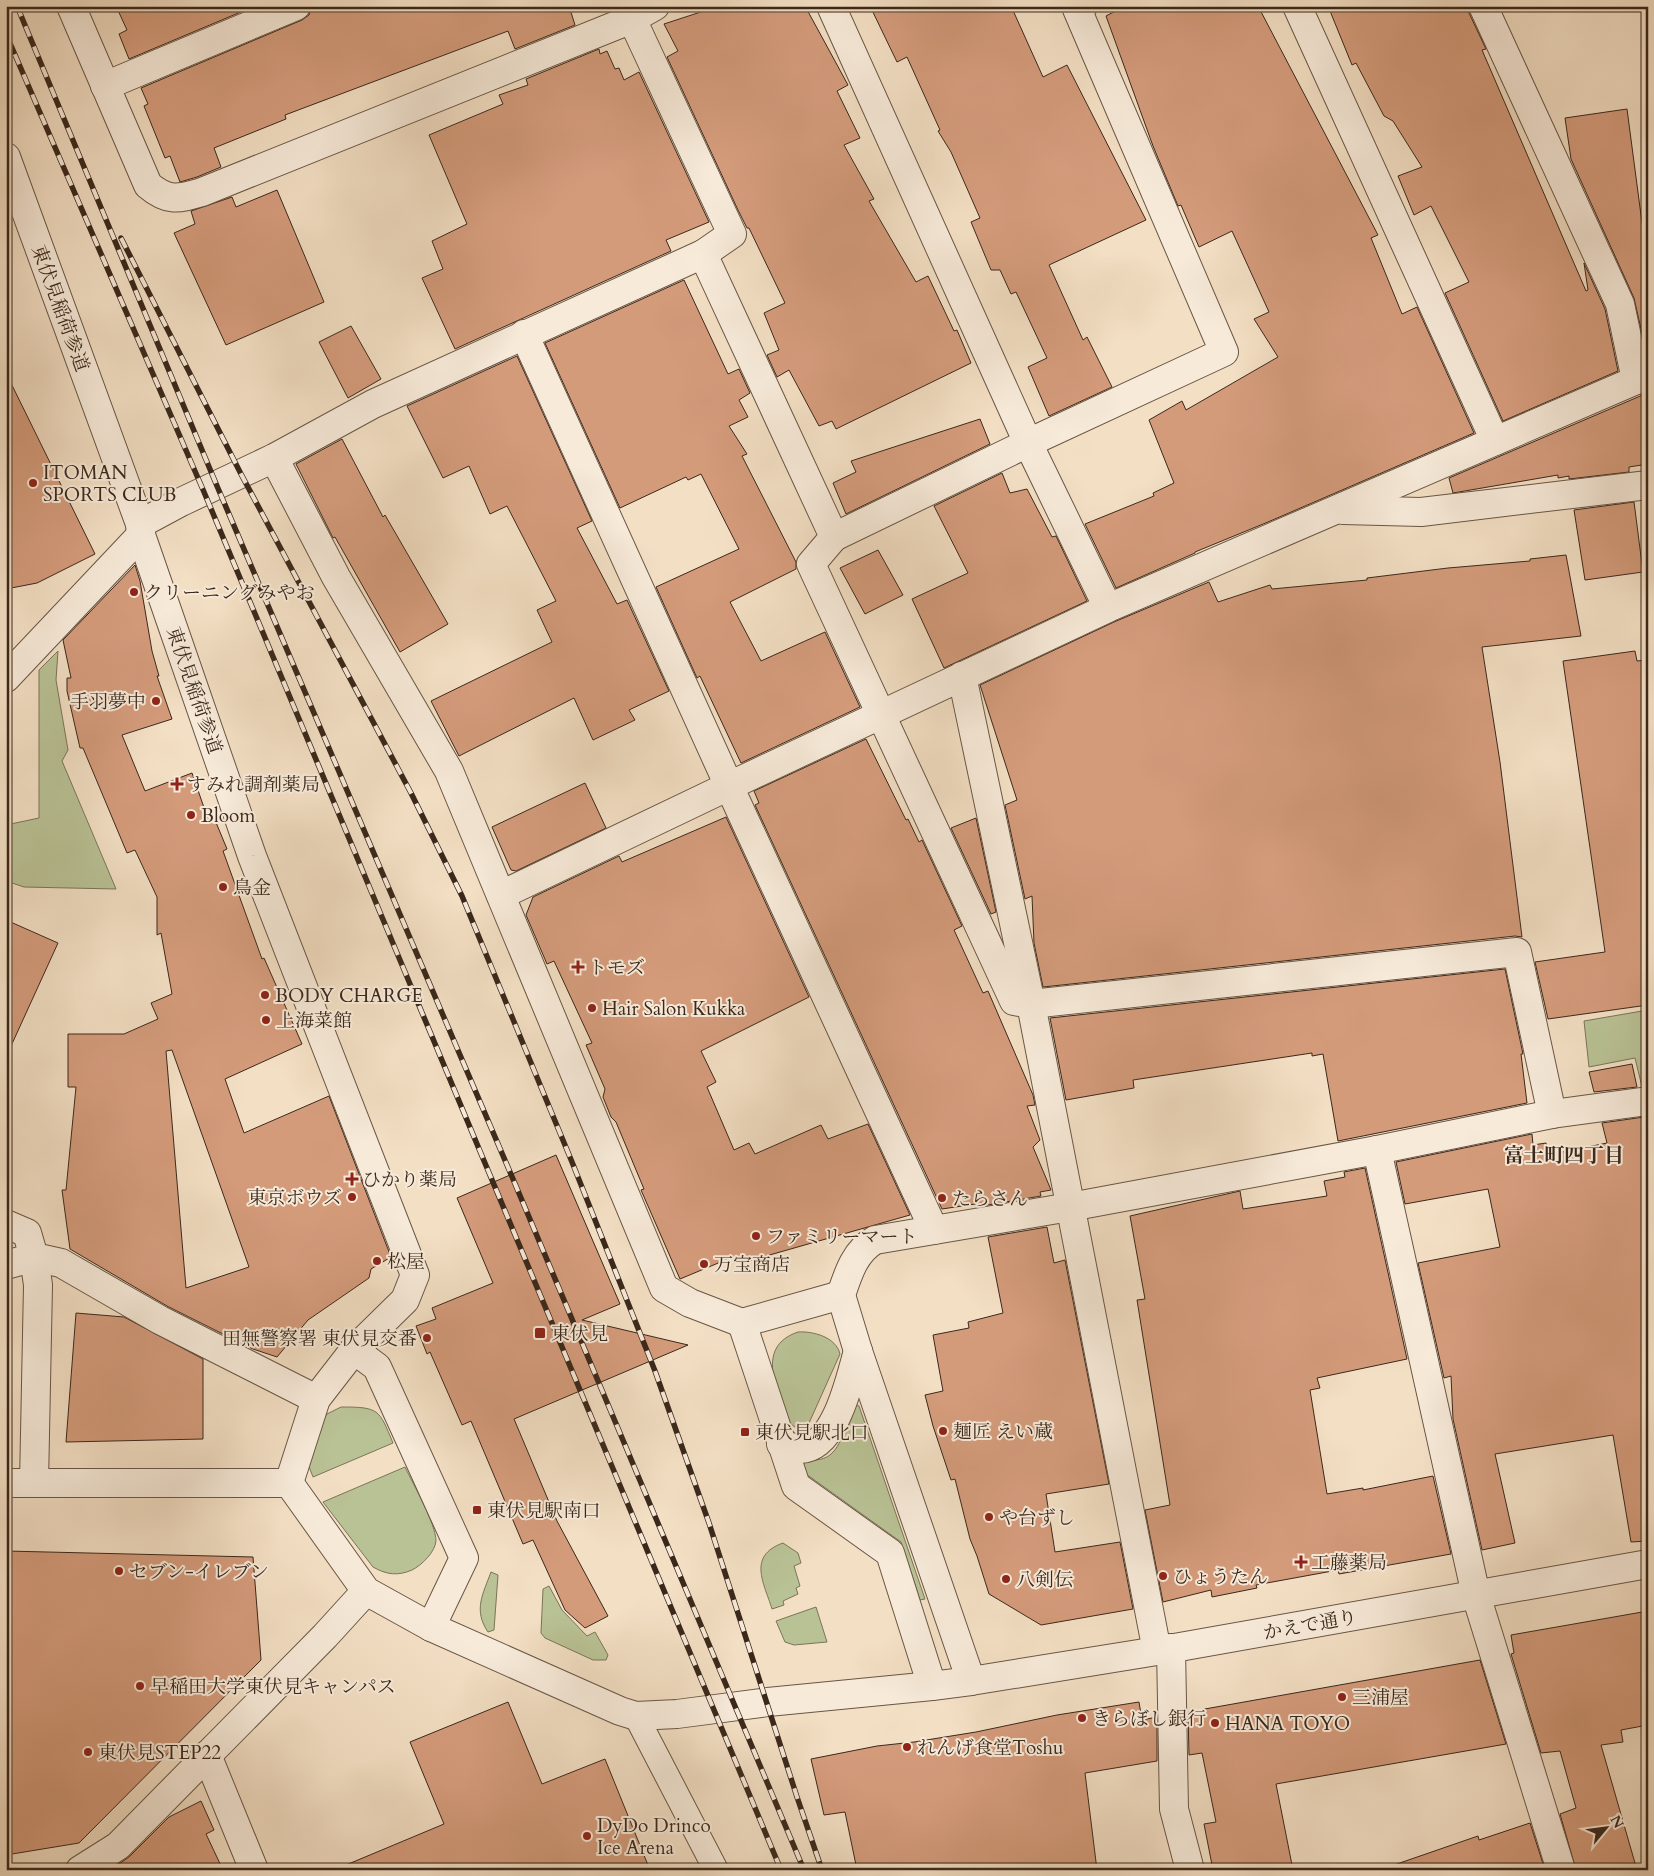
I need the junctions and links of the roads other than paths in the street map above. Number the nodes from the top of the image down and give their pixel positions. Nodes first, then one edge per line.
1 (71, 6) edge
2 (296, 6) edge
3 (831, 6) edge
4 (1083, 6) edge
5 (1296, 6) edge
6 (1483, 6) edge
7 (644, 12) edge
8 (105, 86) junction
9 (6, 157) edge
10 (702, 254) junction
11 (524, 334) junction
12 (1642, 377) edge
13 (1495, 441) junction
14 (1028, 443) junction
15 (274, 458) junction
16 (1648, 485) edge
17 (1335, 510) junction
18 (141, 530) junction
19 (834, 537) junction
20 (1108, 608) junction
21 (962, 676) junction
22 (6, 678) edge
23 (882, 714) junction
24 (729, 786) junction
25 (501, 895) junction
26 (1031, 1004) junction
27 (1648, 1100) edge
28 (1552, 1114) junction
29 (1377, 1150) junction
30 (1070, 1207) junction
31 (6, 1224) edge
32 (934, 1230) junction
33 (34, 1257) junction
34 (6, 1265) edge
35 (841, 1295) junction
36 (742, 1323) junction
37 (354, 1350) junction
38 (858, 1351) junction
39 (316, 1399) junction
40 (781, 1444) junction
41 (6, 1483) edge
42 (34, 1483) junction
43 (289, 1483) junction
44 (1648, 1564) edge
45 (366, 1591) junction
46 (1476, 1595) junction
47 (431, 1627) junction
48 (1164, 1649) junction
49 (971, 1681) junction
50 (932, 1686) junction
51 (636, 1716) junction
52 (206, 1755) junction
53 (80, 1870) edge
54 (254, 1870) edge
55 (716, 1870) edge
56 (1190, 1870) edge
57 (1561, 1870) edge

1 - 8 street
2 - 8 street
3 - 14 street
4 - 14 street
5 - 13 street
6 - 12 street
7 - 8 street
7 - 10 street
9 - 18 street, 東伏見稲荷参道
10 - 11 street
10 - 19 street
11 - 15 street
11 - 24 street
12 - 13 street
13 - 17 street
14 - 19 street
14 - 20 street
15 - 18 street
15 - 25 street
16 - 17 street
17 - 20 street
18 - 22 street
18 - 37 street, 東伏見稲荷参道
19 - 23 street
20 - 21 street
21 - 23 street
21 - 26 street
23 - 24 street
23 - 26 street
24 - 25 street
24 - 32 street
25 - 36 street
26 - 28 street
26 - 30 street
27 - 28 street
28 - 29 street
29 - 30 street
29 - 46 street
30 - 32 street
30 - 48 street
31 - 33 street
32 - 35 street
33 - 34 street
33 - 39 street
33 - 42 street
35 - 36 street
35 - 38 street
36 - 40 street
37 - 39 street
37 - 47 street
38 - 40 street
38 - 49 street
39 - 43 street
40 - 50 street
41 - 42 street
42 - 43 street
43 - 45 street
44 - 46 street, かえで通り
45 - 47 street
45 - 52 street
46 - 48 street, かえで通り
46 - 57 street
47 - 51 street
48 - 49 street, かえで通り
48 - 56 street
49 - 50 street, かえで通り
50 - 51 street, かえで通り
51 - 55 street
52 - 53 street
52 - 54 street

